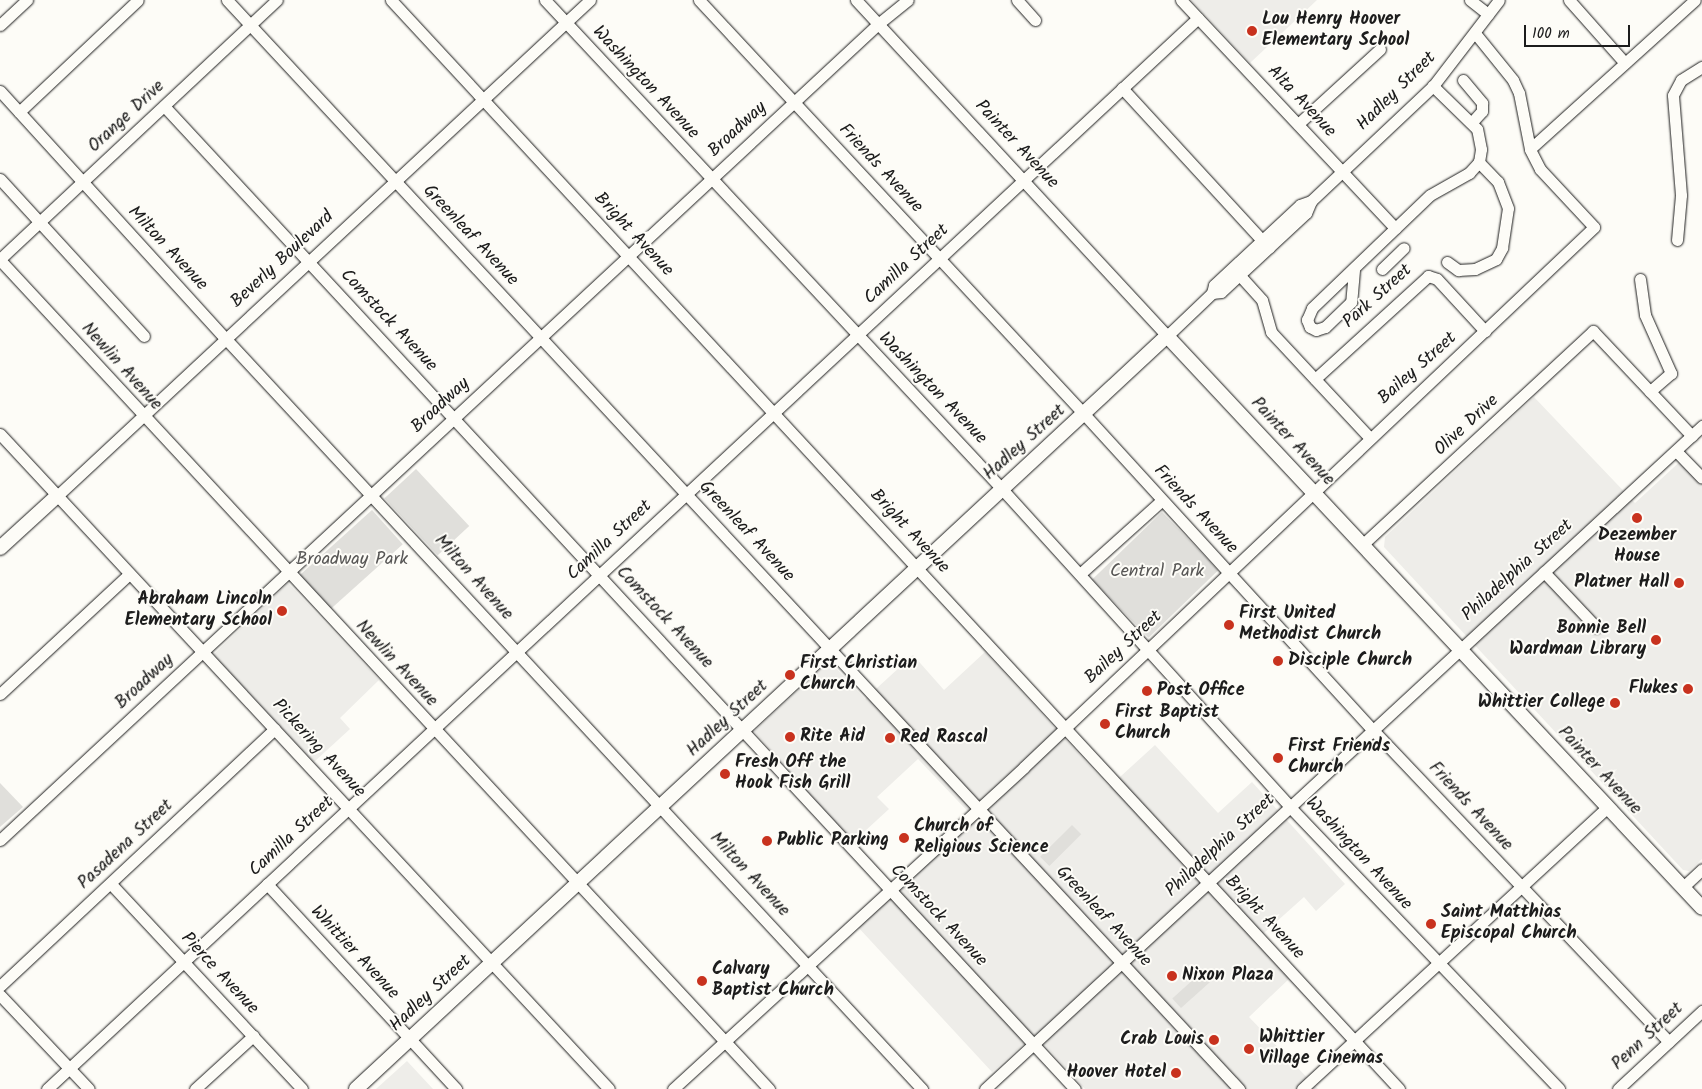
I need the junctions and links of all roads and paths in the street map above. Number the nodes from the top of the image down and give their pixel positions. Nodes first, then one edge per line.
1 (27, 0) edge
2 (138, 0) edge
3 (227, 0) edge
4 (277, 0) edge
5 (391, 0) edge
6 (544, 0) edge
7 (590, 0) edge
8 (699, 0) edge
9 (856, 0) edge
10 (908, 0) edge
11 (1017, 0) edge
12 (1181, 0) edge
13 (1470, 0) edge
14 (1499, 0) edge
15 (1569, 0) edge
16 (1695, 0) edge
17 (1488, 14) junction
18 (1198, 18) junction
19 (1035, 20) dead end
20 (566, 23) junction
21 (878, 24) junction
22 (0, 25) edge
23 (250, 25) junction
24 (1475, 33) junction
25 (1380, 49) dead end
26 (1625, 63) junction
27 (1702, 67) edge
28 (1463, 80) dead end
29 (1434, 86) junction
30 (1122, 88) junction
31 (0, 91) edge
32 (482, 101) junction
33 (794, 102) junction
34 (164, 106) junction
35 (19, 112) junction
36 (1472, 122) junction
37 (1298, 124) junction
38 (1530, 149) junction
39 (1480, 162) junction
40 (1342, 172) junction
41 (0, 179) edge
42 (711, 180) junction
43 (1023, 180) junction
44 (84, 182) junction
45 (395, 182) junction
46 (40, 222) junction
47 (1396, 228) junction
48 (1676, 240) dead end
49 (1265, 244) junction
50 (1381, 245) junction
51 (1404, 248) dead end
52 (629, 256) junction
53 (939, 258) junction
54 (1394, 258) junction
55 (0, 260) edge
56 (310, 262) junction
57 (1447, 262) dead end
58 (1382, 269) dead end
59 (1354, 270) junction
60 (1236, 271) junction
61 (1640, 279) dead end
62 (1485, 331) junction
63 (857, 335) junction
64 (144, 336) dead end
65 (1167, 336) junction
66 (225, 338) junction
67 (540, 338) junction
68 (1314, 379) junction
69 (1650, 391) junction
70 (774, 412) junction
71 (1084, 414) junction
72 (142, 416) junction
73 (454, 418) junction
74 (1702, 426) edge
75 (0, 434) edge
76 (1692, 436) junction
77 (1369, 437) junction
78 (1676, 451) junction
79 (1702, 478) edge
80 (1002, 489) junction
81 (1314, 493) junction
82 (372, 494) junction
83 (686, 494) junction
84 (57, 496) junction
85 (1161, 501) junction
86 (1362, 545) junction
87 (0, 548) edge
88 (919, 568) junction
89 (288, 572) junction
90 (1544, 572) junction
91 (1229, 573) junction
92 (130, 574) junction
93 (600, 574) junction
94 (1080, 574) junction
95 (1596, 627) dead end
96 (1459, 648) junction
97 (831, 649) junction
98 (1147, 650) junction
99 (203, 652) junction
100 (517, 652) junction
101 (0, 694) edge
102 (1064, 728) junction
103 (275, 729) junction
104 (433, 729) junction
105 (1372, 729) junction
106 (744, 730) junction
107 (661, 806) junction
108 (1289, 806) junction
109 (1608, 807) junction
110 (349, 808) junction
111 (979, 808) junction
112 (0, 840) edge
113 (1702, 870) edge
114 (1208, 882) junction
115 (111, 884) junction
116 (267, 884) junction
117 (578, 884) junction
118 (1522, 887) junction
119 (1683, 887) junction
120 (889, 890) junction
121 (1702, 908) edge
122 (184, 961) junction
123 (1121, 962) junction
124 (492, 963) junction
125 (808, 964) junction
126 (1437, 964) junction
127 (0, 986) edge
128 (0, 995) edge
129 (1702, 1011) edge
130 (253, 1036) junction
131 (410, 1039) junction
132 (724, 1041) junction
133 (1355, 1042) junction
134 (1669, 1042) junction
135 (1033, 1044) junction
136 (69, 1068) junction
137 (47, 1089) edge
138 (88, 1089) edge
139 (195, 1089) edge
140 (302, 1089) edge
141 (356, 1089) edge
142 (456, 1089) edge
143 (609, 1089) edge
144 (673, 1089) edge
145 (769, 1089) edge
146 (922, 1089) edge
147 (985, 1089) edge
148 (1075, 1089) edge
149 (1239, 1089) edge
150 (1302, 1089) edge
151 (1399, 1089) edge
152 (1559, 1089) edge
153 (1618, 1089) edge

1 - 22 street
2 - 35 street
3 - 23 street, Greenleaf Avenue
4 - 23 street, Orange Drive
5 - 32 street, Bright Avenue
6 - 20 street, Washington Avenue
7 - 20 street, Beverly Boulevard
8 - 33 street, Friends Avenue
9 - 21 street, Painter Avenue
10 - 21 street, Broadway
11 - 19 street
12 - 18 street, Alta Avenue
13 - 17 street
14 - 17 street, Hadley Street
15 - 26 street
16 - 26 street
17 - 24 street, Hadley Street
18 - 30 street, Camilla Street
18 - 37 street, Alta Avenue
20 - 32 street, Beverly Boulevard
20 - 42 street, Washington Avenue
21 - 33 street, Broadway
21 - 43 street, Painter Avenue
23 - 34 street, Orange Drive
23 - 45 street, Greenleaf Avenue
24 - 29 street, Hadley Street
24 - 38 street
25 - 37 street
26 - 38 street
27 - 48 street
28 - 36 street
29 - 36 street
29 - 40 street, Hadley Street
30 - 43 street, Camilla Street
30 - 49 street
31 - 35 street, Milton Avenue
32 - 45 street, Beverly Boulevard
32 - 52 street, Bright Avenue
33 - 42 street, Broadway
33 - 53 street, Friends Avenue
34 - 44 street, Orange Drive
34 - 56 street, Comstock Avenue
35 - 44 street, Milton Avenue
36 - 39 street
37 - 40 street, Alta Avenue
38 - 62 street, Bailey Street
39 - 47 street
39 - 57 street
40 - 47 street, Alta Avenue
40 - 49 street, Hadley Street
41 - 46 street
42 - 52 street, Broadway
42 - 63 street, Washington Avenue
43 - 53 street, Camilla Street
43 - 65 street, Painter Avenue
44 - 46 street, Orange Drive
44 - 66 street, Milton Avenue
45 - 56 street, Beverly Boulevard
45 - 67 street, Greenleaf Avenue
46 - 55 street, Orange Drive
46 - 64 street
47 - 50 street
49 - 60 street, Hadley Street
50 - 54 street
50 - 59 street
51 - 54 street
52 - 67 street, Broadway
52 - 70 street, Bright Avenue
53 - 63 street, Camilla Street
53 - 71 street, Friends Avenue
54 - 58 street
55 - 72 street, Newlin Avenue
56 - 66 street, Beverly Boulevard
56 - 73 street, Comstock Avenue
59 - 59 street
60 - 65 street, Hadley Street
60 - 68 street
61 - 69 street
62 - 68 street, Park Street
62 - 77 street, Bailey Street
63 - 70 street, Camilla Street
63 - 80 street, Washington Avenue
65 - 71 main road, Hadley Street
65 - 81 main road, Painter Avenue
66 - 72 street, Beverly Boulevard
66 - 82 street, Milton Avenue
67 - 73 street, Broadway
67 - 83 street, Greenleaf Avenue
68 - 77 street
69 - 76 street
69 - 86 street, Olive Drive
70 - 83 street, Camilla Street
70 - 88 street, Bright Avenue
71 - 80 main road, Hadley Street
71 - 85 street, Friends Avenue
72 - 84 street, Beverly Boulevard
72 - 89 street, Newlin Avenue
73 - 82 street, Broadway
73 - 93 street, Comstock Avenue
74 - 76 street, Philadelphia Street
75 - 84 street, Pickering Avenue
76 - 78 street, Philadelphia Street
77 - 81 street, Bailey Street
78 - 79 street
78 - 90 street, Philadelphia Street
80 - 88 main road, Hadley Street
80 - 94 street, Washington Avenue
81 - 86 main road, Painter Avenue
81 - 91 street, Bailey Street
82 - 89 street, Broadway
82 - 100 street, Milton Avenue
83 - 93 street, Camilla Street
83 - 97 street, Greenleaf Avenue
84 - 87 main road, Beverly Boulevard
84 - 92 street, Pickering Avenue
85 - 91 street, Friends Avenue
85 - 94 street
86 - 96 main road, Painter Avenue
88 - 97 main road, Hadley Street
88 - 102 street, Bright Avenue
89 - 99 street, Broadway
89 - 104 street, Newlin Avenue
90 - 95 street
90 - 96 street, Philadelphia Street
91 - 98 street, Bailey Street
91 - 105 street, Friends Avenue
92 - 99 street, Pickering Avenue
92 - 101 street
93 - 100 street, Camilla Street
93 - 106 street, Comstock Avenue
94 - 98 street, Washington Avenue
96 - 105 street, Philadelphia Street
96 - 109 main road, Painter Avenue
97 - 106 main road, Hadley Street
97 - 111 street, Greenleaf Avenue
98 - 102 street, Bailey Street
98 - 108 street, Washington Avenue
99 - 103 street, Pickering Avenue
99 - 112 street, Broadway
100 - 104 street, Camilla Street
100 - 107 street, Milton Avenue
102 - 111 street, Bailey Street
102 - 114 street, Bright Avenue
103 - 110 street, Pickering Avenue
103 - 115 street, Pasadena Street
104 - 110 street, Camilla Street
104 - 117 street, Newlin Avenue
105 - 108 street, Philadelphia Street
105 - 118 street, Friends Avenue
106 - 107 main road, Hadley Street
106 - 120 street, Comstock Avenue
107 - 117 main road, Hadley Street
107 - 125 street, Milton Avenue
108 - 114 street, Philadelphia Street
108 - 126 street, Washington Avenue
109 - 118 street
109 - 119 main road, Painter Avenue
110 - 116 street, Camilla Street
110 - 124 street, Pickering Avenue
111 - 120 street, Bailey Street
111 - 123 street, Greenleaf Avenue
113 - 119 street
114 - 123 street, Philadelphia Street
114 - 133 street, Bright Avenue
115 - 122 street, Pierce Avenue
115 - 127 street, Pasadena Street
116 - 122 street, Camilla Street
116 - 131 street, Whittier Avenue
117 - 124 main road, Hadley Street
117 - 132 street, Newlin Avenue
118 - 126 street
118 - 134 street, Friends Avenue
119 - 121 main road, Painter Avenue
120 - 125 street, Bailey Street
120 - 135 street, Comstock Avenue
122 - 130 street, Pierce Avenue
122 - 136 street, Camilla Street
123 - 135 street, Philadelphia Street
123 - 149 street, Greenleaf Avenue
124 - 131 main road, Hadley Street
124 - 143 street, Pickering Avenue
125 - 132 street, Bailey Street
125 - 146 street, Milton Avenue
126 - 133 street
126 - 152 street, Washington Avenue
128 - 136 street
129 - 134 street, Penn Street
130 - 139 street
130 - 140 street, Pierce Avenue
131 - 141 main road, Hadley Street
131 - 142 street, Whittier Avenue
132 - 144 street, Bailey Street
132 - 145 street, Newlin Avenue
133 - 150 street
133 - 151 street, Bright Avenue
134 - 153 street, Penn Street
135 - 147 street, Philadelphia Street
135 - 148 street, Comstock Avenue
136 - 137 street, Camilla Street
136 - 138 street

